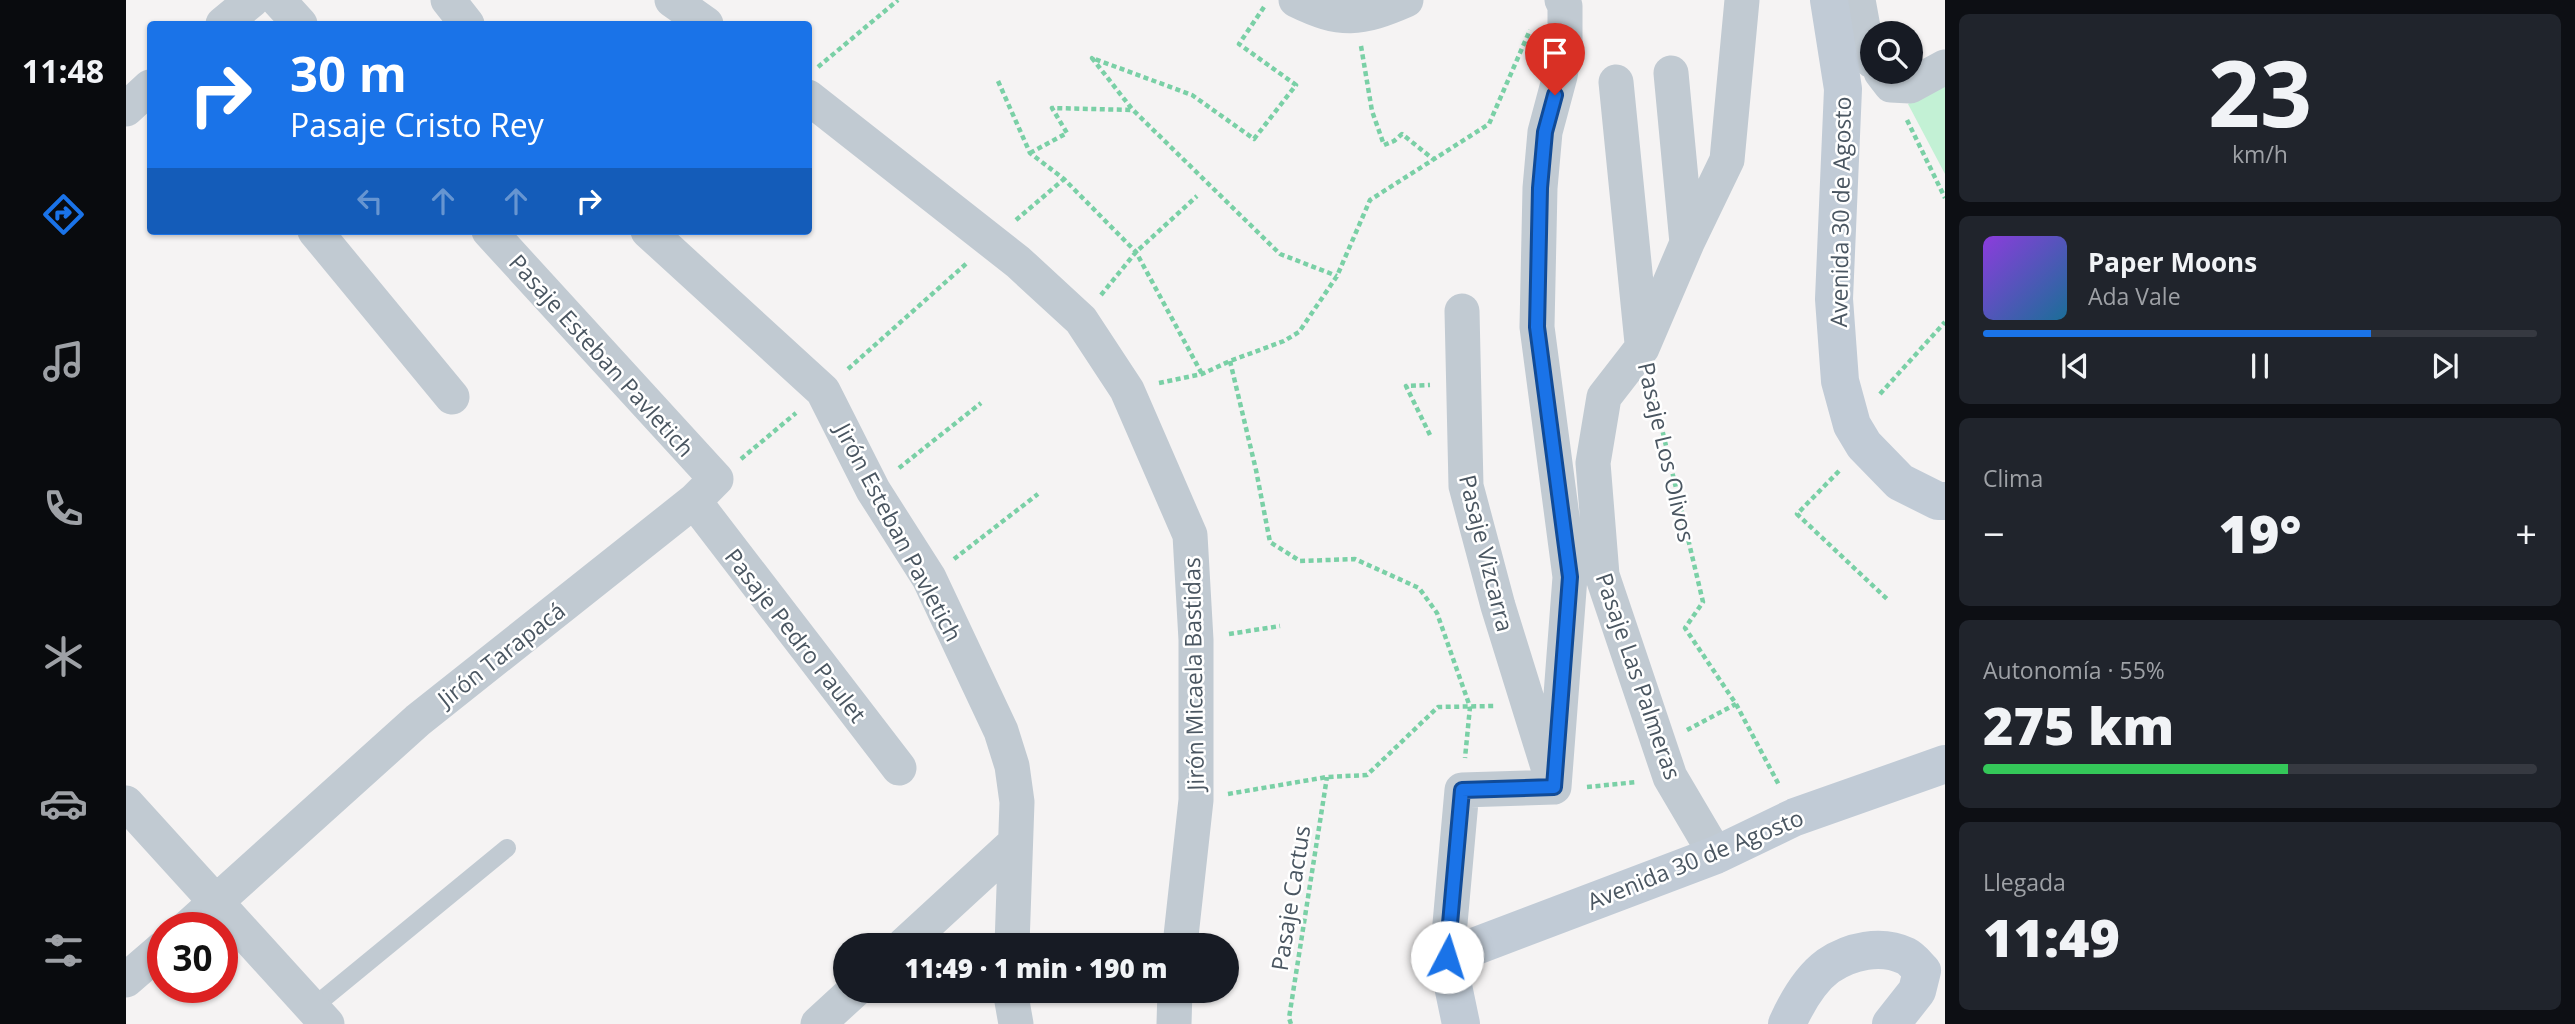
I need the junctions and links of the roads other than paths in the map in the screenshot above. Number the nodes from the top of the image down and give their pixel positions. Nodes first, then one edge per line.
1 (252, 0) edge
2 (278, 0) edge
3 (448, 0) edge
4 (672, 0) edge
5 (1296, 0) edge
6 (1406, 0) edge
7 (1562, 0) edge
8 (1742, 0) edge
9 (1829, 0) edge
10 (1858, 0) edge
11 (227, 21) edge
12 (297, 21) edge
13 (465, 21) edge
14 (701, 21) edge
15 (1862, 21) edge
16 (1945, 67) edge
17 (1671, 73) dead end
18 (1923, 79) edge
19 (1616, 82) dead end
20 (147, 90) edge
21 (812, 100) edge
22 (126, 109) edge
23 (317, 235) edge
24 (492, 235) edge
25 (652, 235) edge
26 (1687, 243) junction
27 (1462, 311) dead end
28 (1643, 348) junction
29 (452, 397) dead end
30 (705, 490) junction
31 (1945, 501) edge
32 (1945, 764) edge
33 (899, 768) dead end
34 (1554, 787) junction
35 (126, 803) edge
36 (1015, 843) junction
37 (506, 848) dead end
38 (1716, 855) junction
39 (216, 902) junction
40 (205, 912) edge
41 (917, 933) edge
42 (1012, 933) edge
43 (1181, 933) edge
44 (1447, 957) junction
45 (147, 962) edge
46 (126, 980) edge
47 (841, 1003) edge
48 (1012, 1003) edge
49 (1175, 1003) edge
50 (320, 1016) edge
51 (819, 1024) edge
52 (1016, 1024) edge
53 (1174, 1024) edge
54 (1461, 1024) edge
55 (1787, 1024) edge
56 (1891, 1024) edge

1 - 11 street
2 - 12 street
3 - 13 street
4 - 14 street
5 - 6 street
7 - 34 street
8 - 26 street, Pasaje Los Olivos
9 - 31 street, Avenida 30 de Agosto
10 - 15 street
16 - 18 street
17 - 26 street
19 - 28 street
20 - 22 street
21 - 43 street, Jirón Micaela Bastidas
23 - 29 street
24 - 30 street, Pasaje Esteban Pavletich
25 - 36 street, Jirón Esteban Pavletich
26 - 28 street, Pasaje Los Olivos
27 - 34 street, Pasaje Vizcarra
28 - 38 street, Pasaje Las Palmeras
30 - 33 street, Pasaje Pedro Paulet
30 - 39 street, Jirón Tarapacá
32 - 38 street, Avenida 30 de Agosto
34 - 44 street
35 - 39 street
36 - 41 street
36 - 42 street, Jirón Esteban Pavletich
37 - 50 lane
38 - 44 street, Avenida 30 de Agosto
39 - 40 street, Jirón Tarapacá
39 - 50 street
44 - 54 street
45 - 46 street
47 - 51 street
48 - 52 street
49 - 53 street
55 - 56 street

